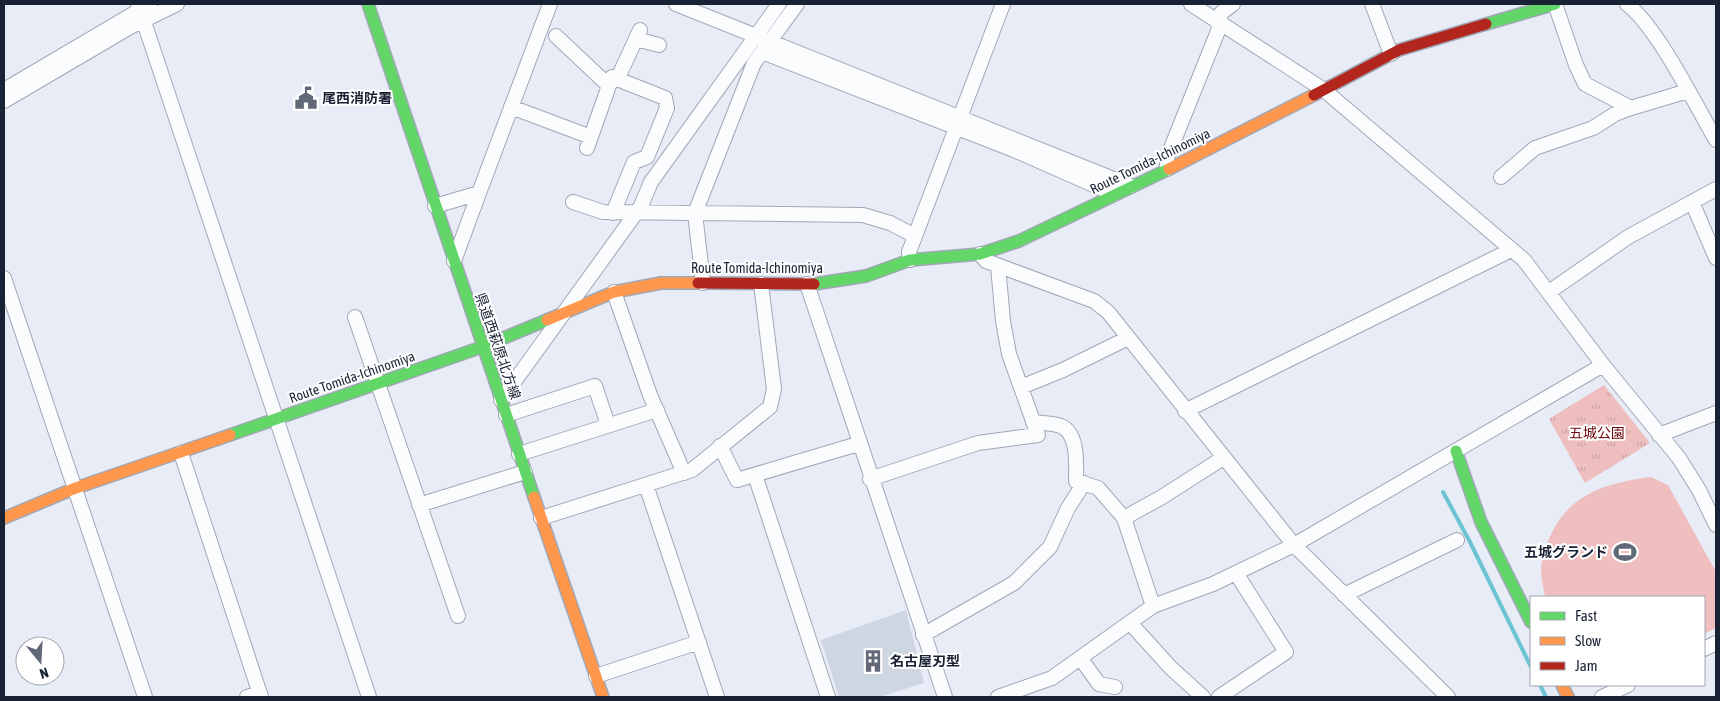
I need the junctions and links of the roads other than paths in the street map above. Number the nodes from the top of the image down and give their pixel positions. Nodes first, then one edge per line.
1 (177, 4) edge
2 (368, 4) edge
3 (550, 4) edge
4 (676, 4) edge
5 (779, 4) edge
6 (797, 4) edge
7 (1004, 4) edge
8 (1191, 4) edge
9 (1372, 4) edge
10 (1555, 4) edge
11 (1627, 4) edge
12 (1229, 5) edge
13 (143, 12) edge
14 (1219, 22) junction
15 (757, 35) junction
16 (556, 36) dead end
17 (771, 40) junction
18 (659, 46) dead end
19 (762, 52) junction
20 (1391, 54) junction
21 (613, 82) junction
22 (4, 90) edge
23 (1324, 90) junction
24 (1688, 91) junction
25 (4, 102) edge
26 (511, 107) junction
27 (1631, 108) junction
28 (957, 123) junction
29 (1716, 140) edge
30 (1166, 169) junction
31 (1501, 177) dead end
32 (1131, 186) junction
33 (1716, 189) edge
34 (479, 193) junction
35 (1114, 194) junction
36 (573, 202) dead end
37 (1692, 202) junction
38 (435, 206) junction
39 (613, 213) junction
40 (636, 213) junction
41 (695, 213) junction
42 (915, 236) junction
43 (1511, 250) junction
44 (980, 254) junction
45 (1716, 258) edge
46 (910, 260) junction
47 (454, 261) junction
48 (998, 266) junction
49 (4, 278) edge
50 (703, 284) junction
51 (761, 284) junction
52 (807, 284) junction
53 (614, 292) junction
54 (1548, 292) junction
55 (564, 311) junction
56 (355, 317) dead end
57 (1128, 338) junction
58 (482, 347) junction
59 (1603, 365) junction
60 (376, 384) junction
61 (1021, 387) junction
62 (501, 400) junction
63 (657, 410) junction
64 (1185, 410) junction
65 (1716, 413) edge
66 (506, 415) junction
67 (276, 419) junction
68 (1033, 422) junction
69 (608, 425) junction
70 (1659, 435) junction
71 (858, 444) junction
72 (720, 446) junction
73 (1456, 451) junction
74 (181, 453) junction
75 (519, 454) junction
76 (1223, 458) junction
77 (525, 472) junction
78 (684, 473) junction
79 (755, 474) junction
80 (870, 480) junction
81 (1084, 483) junction
82 (646, 485) junction
83 (73, 489) junction
84 (419, 505) junction
85 (4, 518) edge
86 (541, 518) junction
87 (1124, 518) junction
88 (1716, 525) edge
89 (1457, 540) dead end
90 (1294, 545) junction
91 (1236, 573) junction
92 (1344, 595) junction
93 (1153, 606) junction
94 (458, 616) dead end
95 (1530, 620) edge
96 (1131, 624) junction
97 (923, 635) junction
98 (699, 642) junction
99 (1081, 659) junction
100 (596, 676) junction
101 (1626, 686) edge
102 (1115, 687) dead end
103 (256, 696) edge
104 (1224, 696) edge
105 (145, 697) edge
106 (369, 697) edge
107 (603, 697) edge
108 (717, 697) edge
109 (828, 697) edge
110 (945, 697) edge
111 (998, 697) edge
112 (1203, 697) edge
113 (1448, 697) edge
114 (1602, 697) edge

1 - 13 street
2 - 38 main road, 県道西萩原北方線
3 - 26 street
4 - 15 street
5 - 15 street
6 - 17 street
7 - 28 street
8 - 14 street
9 - 20 street
10 - 20 main road, Route Tomida-Ichinomiya
10 - 27 street
11 - 24 street
12 - 14 street
13 - 22 street
13 - 25 street
13 - 67 street
14 - 23 street
14 - 30 street
15 - 17 street
15 - 40 street
16 - 21 street
17 - 19 street
17 - 28 street
18 - 21 street
19 - 28 street
19 - 41 street
20 - 23 main road, Route Tomida-Ichinomiya
21 - 26 street
21 - 39 street
23 - 30 main road, Route Tomida-Ichinomiya
23 - 43 street
24 - 27 street
24 - 29 street
26 - 34 street
27 - 31 street
28 - 32 street
28 - 35 street
28 - 42 street
30 - 32 main road, Route Tomida-Ichinomiya
32 - 35 main road, Route Tomida-Ichinomiya
33 - 37 street
34 - 38 street
34 - 47 street
35 - 44 main road, Route Tomida-Ichinomiya
36 - 39 street
37 - 45 street
37 - 54 street
38 - 47 main road, 県道西萩原北方線
39 - 40 street
40 - 41 street
40 - 55 street
41 - 42 street
41 - 50 street
42 - 46 street
43 - 54 street
43 - 64 street
44 - 46 main road, Route Tomida-Ichinomiya
44 - 48 street
46 - 52 main road, Route Tomida-Ichinomiya
47 - 58 main road, 県道西萩原北方線
48 - 57 street
48 - 61 street
49 - 83 street
50 - 51 main road, Route Tomida-Ichinomiya
50 - 53 main road, Route Tomida-Ichinomiya
51 - 52 main road, Route Tomida-Ichinomiya
51 - 72 street
52 - 71 street
53 - 55 main road, Route Tomida-Ichinomiya
53 - 63 street
54 - 59 street
55 - 58 main road, Route Tomida-Ichinomiya
55 - 62 street
56 - 60 street
57 - 61 street
57 - 64 street
58 - 60 main road, Route Tomida-Ichinomiya
58 - 62 main road, 県道西萩原北方線
59 - 70 street
59 - 73 street
60 - 67 main road, Route Tomida-Ichinomiya
60 - 84 street
61 - 68 street
62 - 66 main road, 県道西萩原北方線
63 - 69 street
63 - 78 street
64 - 76 street
65 - 70 street
66 - 69 street
66 - 75 main road, 県道西萩原北方線
67 - 74 main road, Route Tomida-Ichinomiya
67 - 106 street
68 - 80 street
68 - 81 street
69 - 75 street
70 - 88 street
71 - 79 street
71 - 80 street
72 - 78 street
72 - 79 street
73 - 90 street
73 - 95 main road
74 - 83 main road, Route Tomida-Ichinomiya
74 - 103 street
75 - 77 main road, 県道西萩原北方線
76 - 87 street
76 - 90 street
77 - 84 street
77 - 86 main road, 県道西萩原北方線
78 - 82 street
79 - 109 street
80 - 97 street
81 - 87 street
81 - 97 street
82 - 86 street
82 - 98 street
83 - 85 main road, Route Tomida-Ichinomiya
83 - 105 street
84 - 94 street
86 - 100 main road, 県道西萩原北方線
87 - 93 street
89 - 92 street
90 - 91 street
90 - 92 street
91 - 93 street
91 - 104 street
92 - 113 street
93 - 96 street
96 - 99 street
96 - 112 street
97 - 110 street
98 - 100 street
98 - 108 street
99 - 102 street
99 - 111 street
100 - 107 main road, 県道西萩原北方線
101 - 114 street

